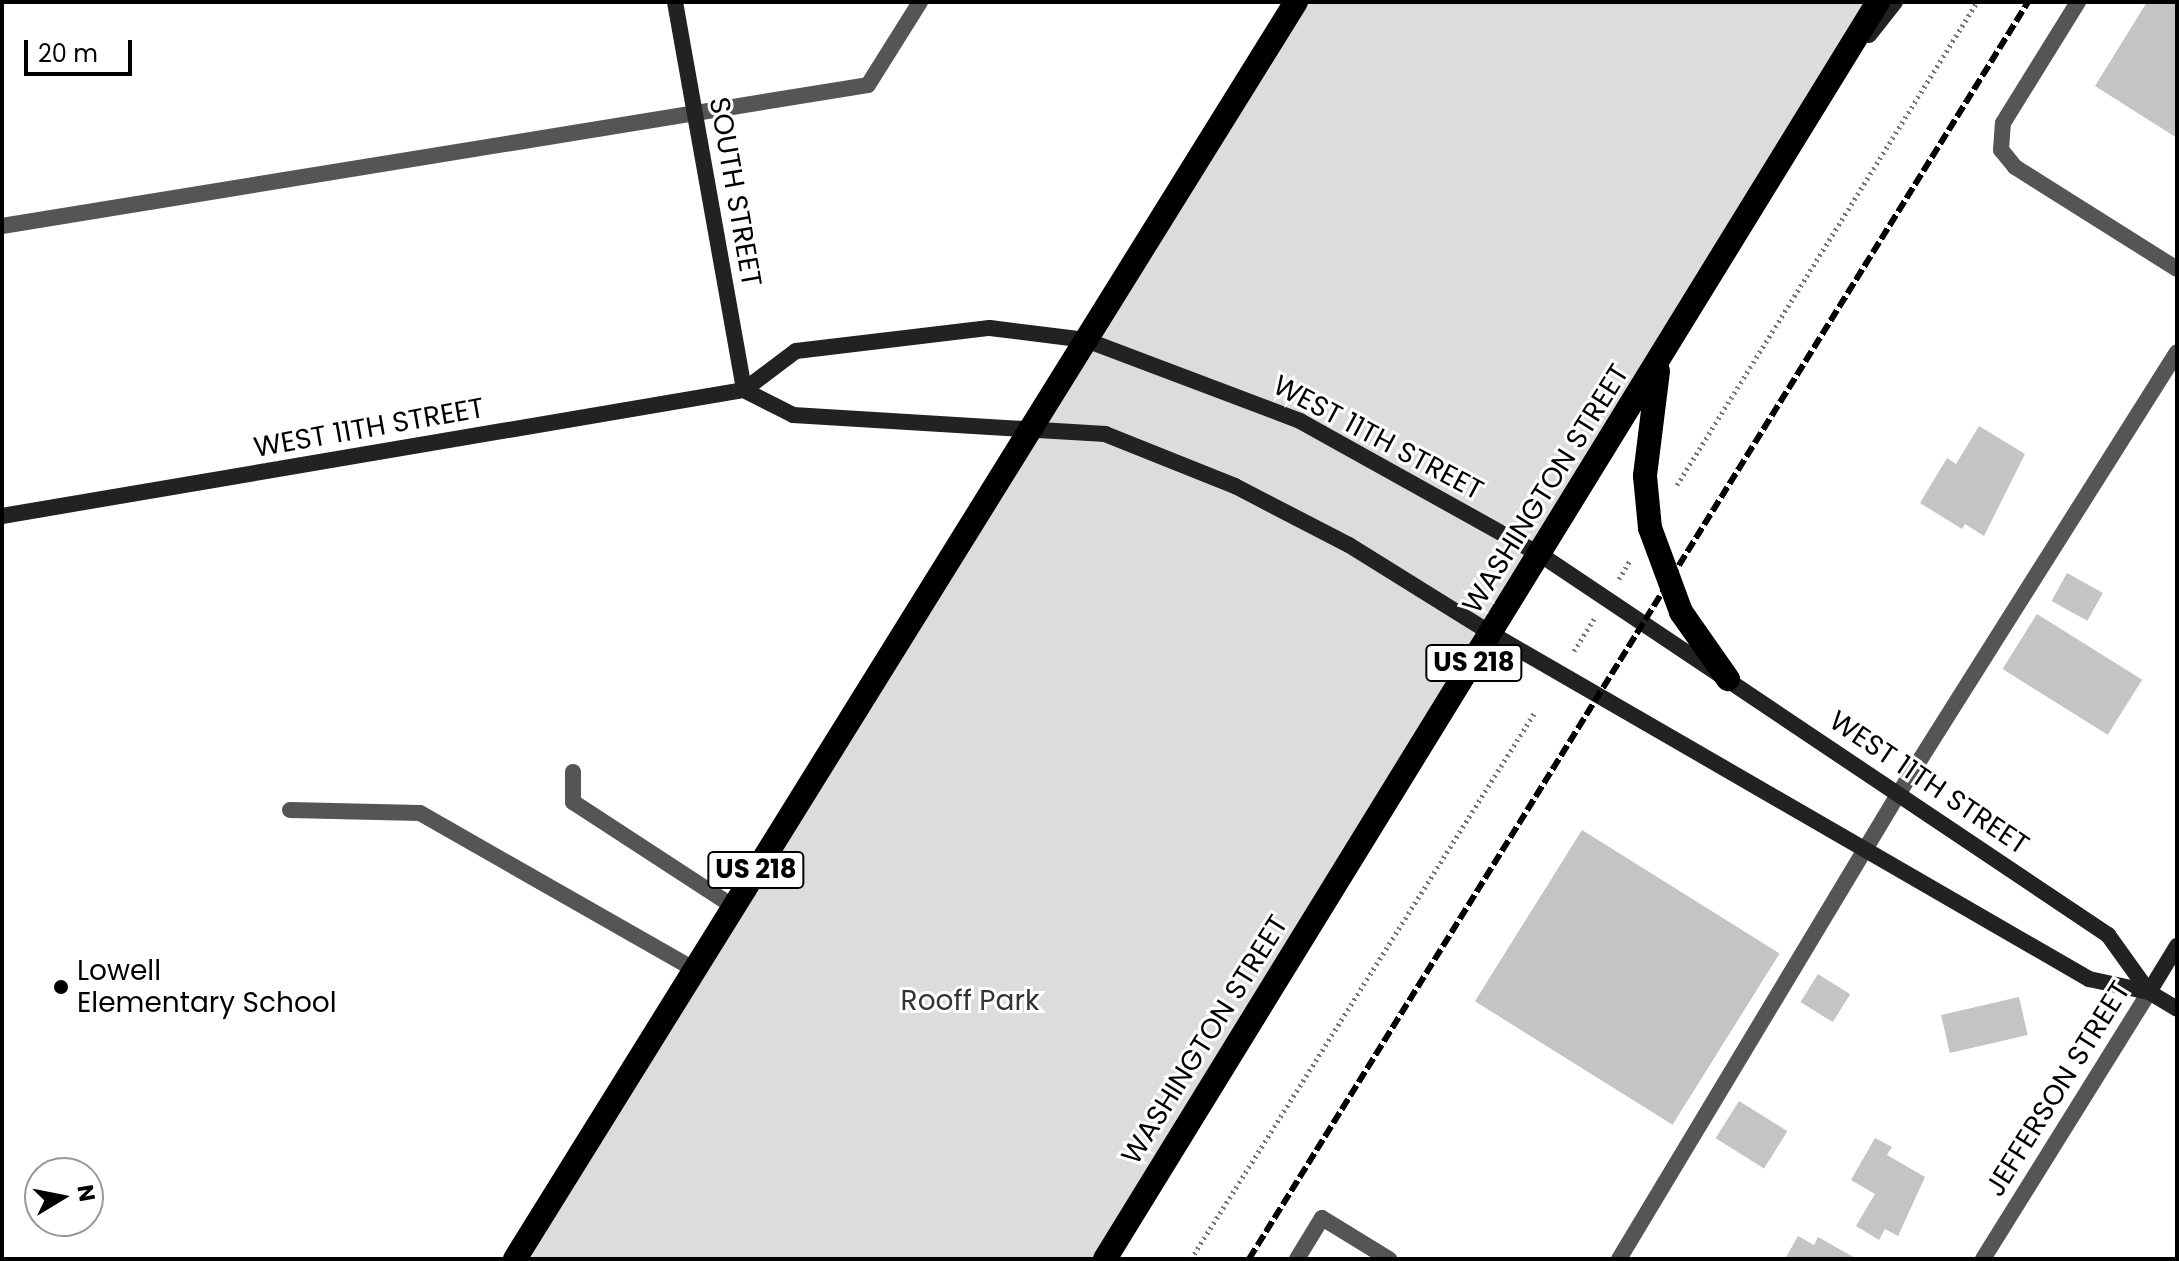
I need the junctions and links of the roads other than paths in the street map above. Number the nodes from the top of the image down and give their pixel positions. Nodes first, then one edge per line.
1 (675, 2) edge
2 (920, 2) edge
3 (1296, 2) edge
4 (1878, 2) edge
5 (1895, 2) edge
6 (2078, 2) edge
7 (1843, 68) junction
8 (695, 112) junction
9 (2, 226) edge
10 (2177, 269) edge
11 (1086, 340) junction
12 (2177, 352) edge
13 (1659, 364) junction
14 (744, 390) junction
15 (1029, 431) junction
16 (2, 516) edge
17 (1541, 555) junction
18 (1492, 634) junction
19 (1728, 679) junction
20 (573, 772) dead end
21 (1899, 793) junction
22 (290, 810) dead end
23 (1866, 848) junction
24 (734, 907) junction
25 (2177, 946) edge
26 (695, 970) junction
27 (2149, 992) junction
28 (2177, 1009) edge
29 (515, 1259) edge
30 (1105, 1259) edge
31 (1297, 1259) edge
32 (1389, 1259) edge
33 (1619, 1259) edge
34 (1983, 1259) edge

1 - 8 main road, SOUTH STREET
2 - 8 street
3 - 11 highway, US 218
4 - 7 highway, US 218
5 - 7 main road, WASHINGTON STREET
6 - 10 street
7 - 13 highway, WASHINGTON STREET / US 218
8 - 9 street
8 - 14 main road, SOUTH STREET
11 - 14 main road, WEST 11TH STREET
11 - 15 highway, US 218
11 - 17 main road, WEST 11TH STREET
12 - 21 street
13 - 17 highway, WASHINGTON STREET / US 218
13 - 19 highway
14 - 15 main road, WEST 11TH STREET
14 - 16 main road, WEST 11TH STREET
15 - 18 main road, WEST 11TH STREET
15 - 24 highway, US 218
17 - 18 highway, WASHINGTON STREET / US 218
17 - 19 main road, WEST 11TH STREET
18 - 23 main road, WEST 11TH STREET
18 - 30 highway, WASHINGTON STREET / US 218
19 - 21 main road, WEST 11TH STREET
20 - 24 street
21 - 23 street
21 - 27 main road, WEST 11TH STREET
22 - 26 street
23 - 27 main road, WEST 11TH STREET
23 - 33 street
24 - 26 highway, US 218
25 - 27 main road, JEFFERSON STREET
26 - 29 highway, US 218
27 - 28 main road, WEST 11TH STREET
27 - 34 street, JEFFERSON STREET
31 - 32 street

